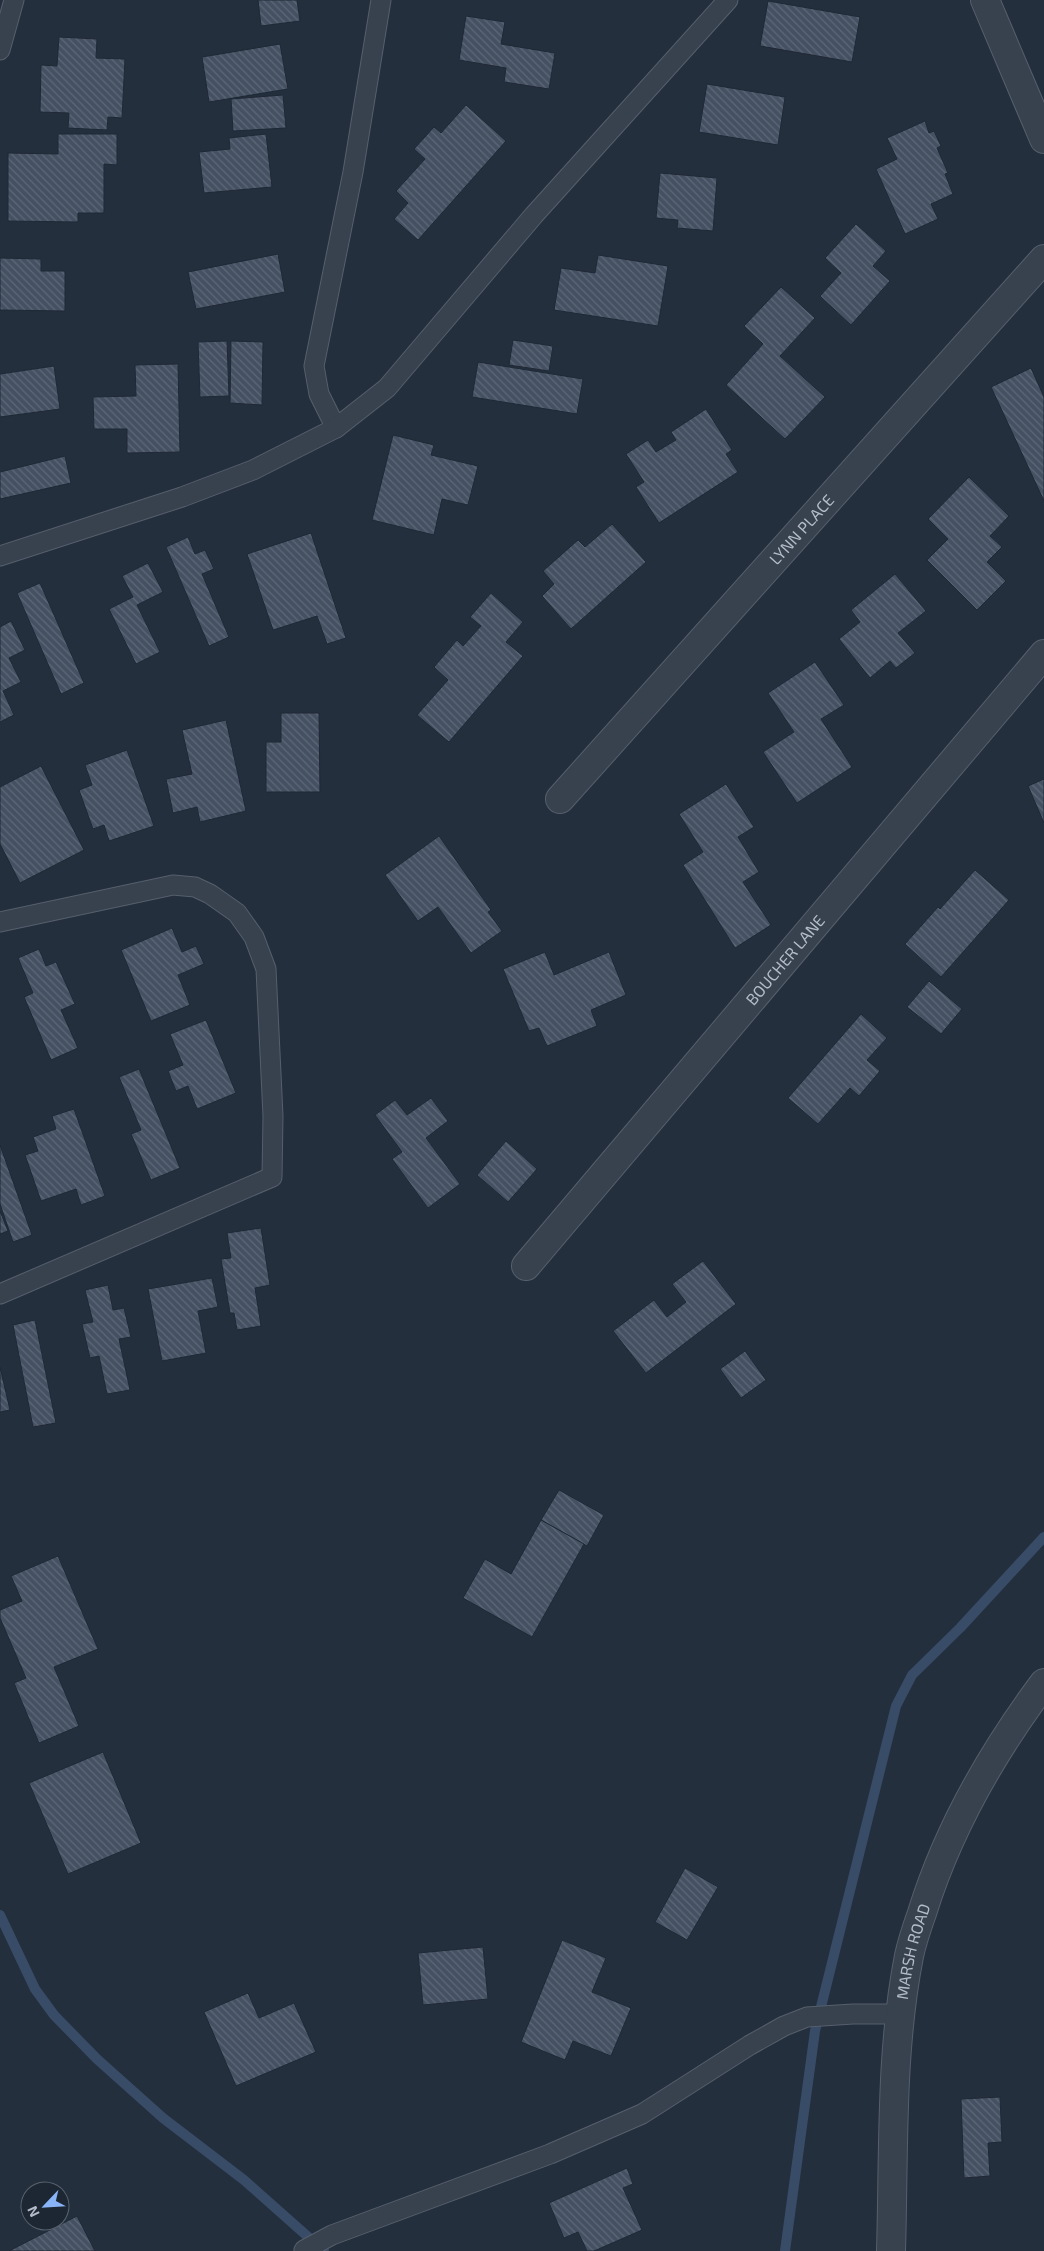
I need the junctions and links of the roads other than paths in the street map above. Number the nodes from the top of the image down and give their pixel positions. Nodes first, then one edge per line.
1 (14, 0) edge
2 (381, 0) edge
3 (728, 0) edge
4 (985, 0) edge
5 (0, 50) edge
6 (1044, 139) edge
7 (1044, 259) edge
8 (336, 428) junction
9 (0, 556) edge
10 (1044, 654) edge
11 (560, 799) dead end
12 (0, 922) edge
13 (526, 1266) dead end
14 (0, 1294) edge
15 (1044, 1683) edge
16 (899, 2014) junction
17 (304, 2250) edge
18 (891, 2251) edge

1 - 5 lane
2 - 8 lane
3 - 8 lane
4 - 6 street
7 - 11 street, LYNN PLACE
8 - 9 lane
10 - 13 street, BOUCHER LANE
12 - 14 lane
15 - 16 street, MARSH ROAD
16 - 17 lane
16 - 18 street, MARSH ROAD

